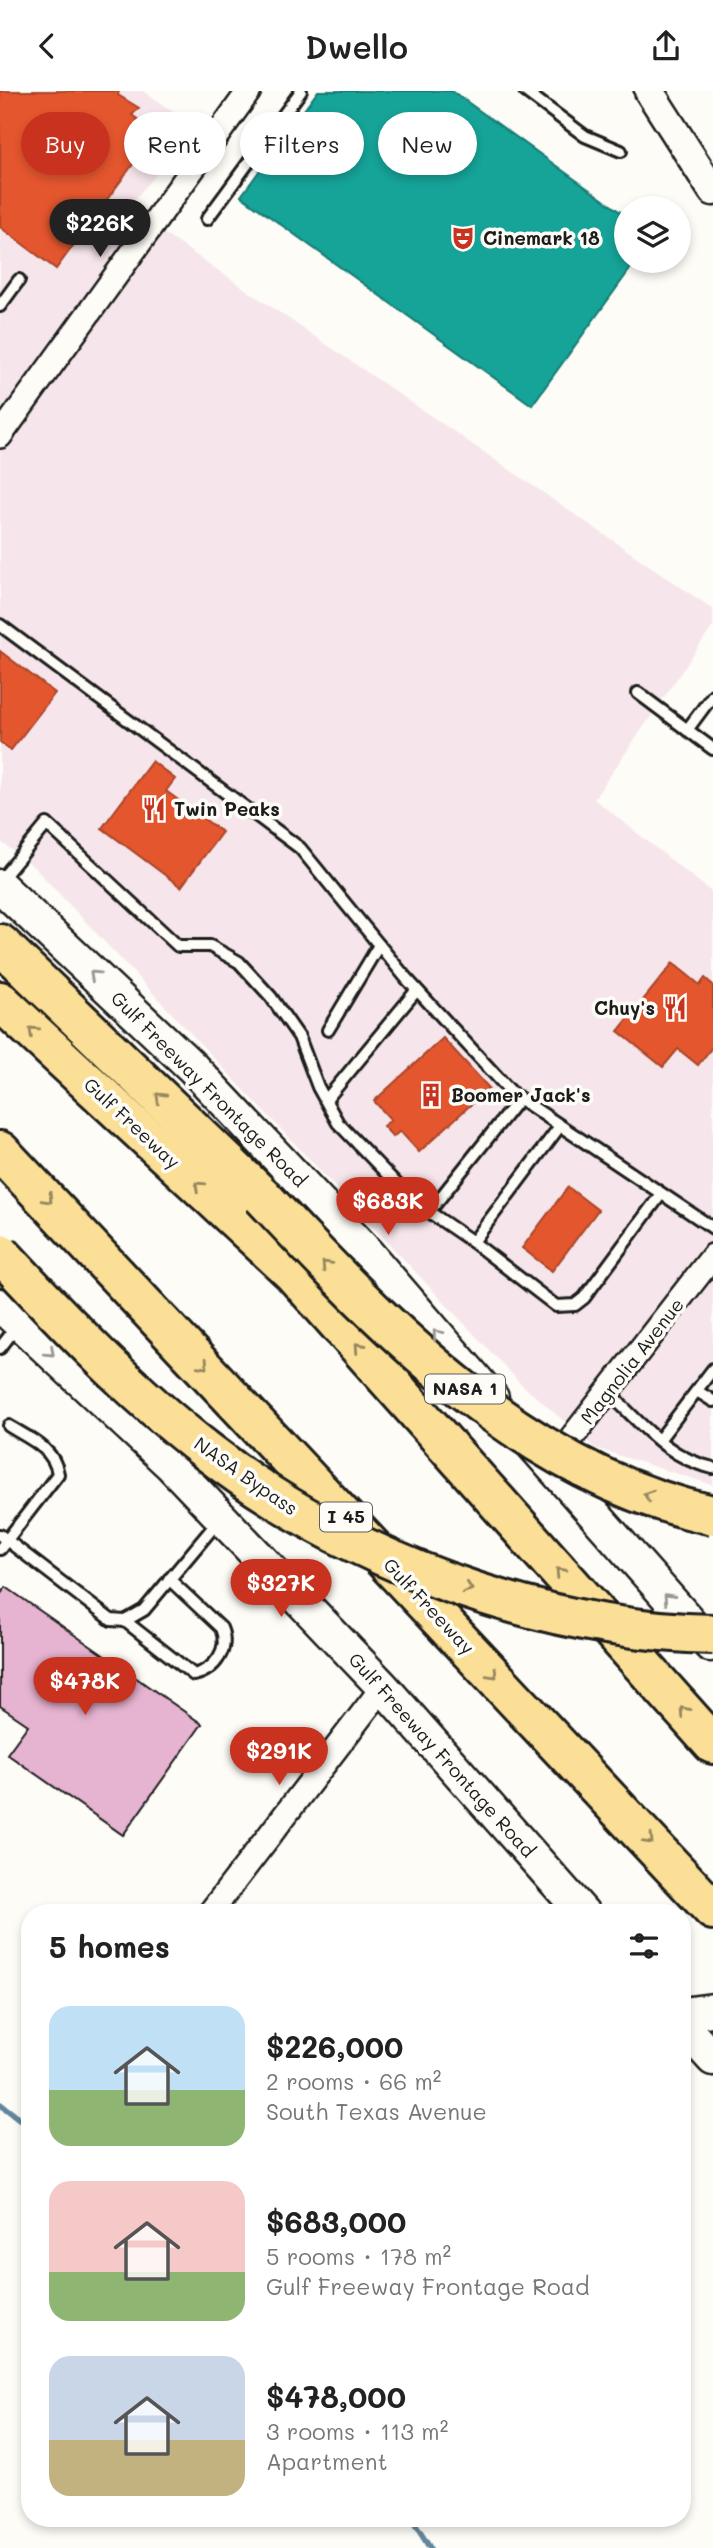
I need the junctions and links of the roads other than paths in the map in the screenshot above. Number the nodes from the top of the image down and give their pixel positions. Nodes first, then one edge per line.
1 (249, 91) edge
2 (301, 91) edge
3 (525, 91) edge
4 (649, 91) edge
5 (621, 151) dead end
6 (713, 191) edge
7 (206, 219) dead end
8 (19, 280) dead end
9 (0, 306) edge
10 (0, 436) edge
11 (0, 625) edge
12 (638, 693) dead end
13 (713, 695) edge
14 (687, 730) junction
15 (713, 749) edge
16 (0, 883) edge
17 (0, 944) edge
18 (379, 944) junction
19 (416, 991) junction
20 (0, 1001) edge
21 (328, 1030) dead end
22 (519, 1099) junction
23 (326, 1100) junction
24 (560, 1126) junction
25 (0, 1151) edge
26 (661, 1193) junction
27 (429, 1212) junction
28 (713, 1228) edge
29 (473, 1242) junction
30 (0, 1253) edge
31 (713, 1256) edge
32 (10, 1314) edge
33 (0, 1348) edge
34 (713, 1369) edge
35 (696, 1391) junction
36 (608, 1392) junction
37 (713, 1401) edge
38 (9, 1426) dead end
39 (659, 1440) junction
40 (551, 1466) junction
41 (713, 1468) edge
42 (713, 1515) edge
43 (221, 1518) junction
44 (2, 1541) edge
45 (169, 1579) junction
46 (125, 1621) junction
47 (713, 1634) edge
48 (713, 1649) edge
49 (383, 1687) junction
50 (713, 1744) edge
51 (702, 1897) edge
52 (217, 1904) edge
53 (575, 1904) edge
54 (713, 2010) edge
55 (691, 2013) edge
56 (691, 2035) edge
57 (713, 2059) edge

1 - 10 street
2 - 7 lane
3 - 5 lane
4 - 6 street
8 - 9 lane
11 - 18 lane
12 - 14 lane
13 - 14 lane
14 - 15 lane
16 - 23 lane
40 -> 16 main road, Gulf Freeway Frontage Road
42 -> 17 highway, NASA 1, bridge
18 - 19 lane
18 - 21 lane
19 - 22 lane
19 - 23 lane
50 -> 20 highway, Gulf Freeway
22 - 24 lane
22 - 27 lane
23 - 27 lane
24 - 26 lane
24 - 29 lane
25 -> 51 highway, Gulf Freeway / I 45
26 - 28 lane
26 - 29 lane
27 - 29 lane
30 -> 47 highway, NASA Bypass, bridge
31 - 36 street, Magnolia Avenue
32 - 33 lane
32 -> 43 main road, Gulf Freeway Frontage Road
34 - 35 lane
35 - 37 lane
35 - 39 lane
36 - 39 lane
36 - 40 street, Magnolia Avenue
38 - 44 lane
39 - 41 lane
48 -> 40 main road, Gulf Freeway Frontage Road
43 - 45 lane
43 - 49 main road, Gulf Freeway Frontage Road
44 - 46 lane
45 - 46 lane
45 - 46 lane
49 - 52 street
49 - 53 main road, Gulf Freeway Frontage Road
54 - 55 main road
56 - 57 main road

